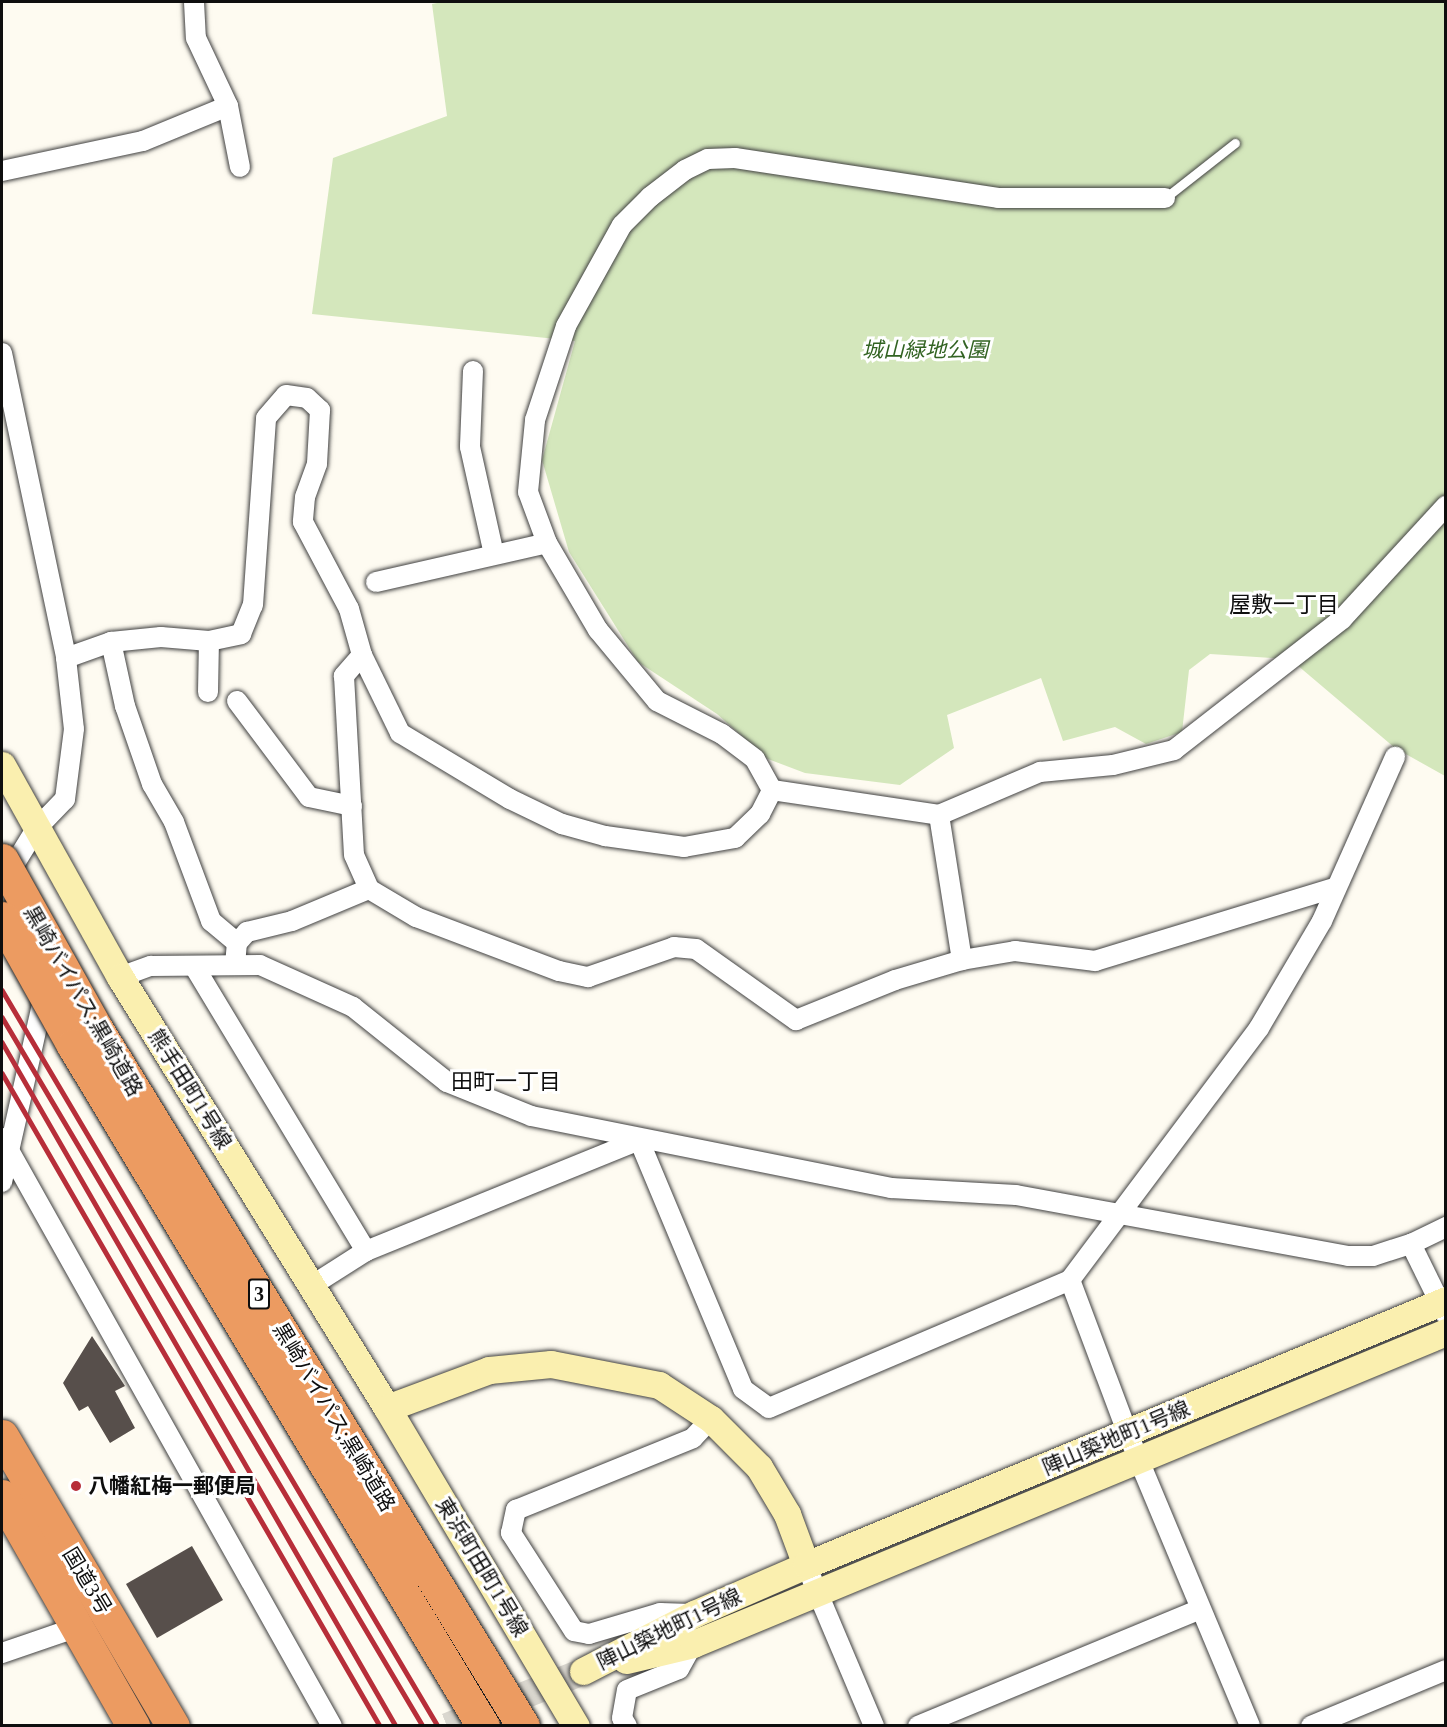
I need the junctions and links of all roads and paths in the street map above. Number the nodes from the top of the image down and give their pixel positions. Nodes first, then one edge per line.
1 (194, 2) edge
2 (228, 106) junction
3 (1235, 143) dead end
4 (240, 167) dead end
5 (2, 171) edge
6 (1166, 198) joint
7 (2, 353) edge
8 (473, 371) dead end
9 (1446, 506) edge
10 (548, 543) junction
11 (494, 554) junction
12 (376, 582) dead end
13 (209, 641) junction
14 (111, 642) junction
15 (362, 655) junction
16 (66, 658) junction
17 (208, 692) dead end
18 (237, 701) dead end
19 (1395, 757) dead end
20 (2, 765) edge
21 (772, 790) junction
22 (352, 806) junction
23 (939, 815) junction
24 (36, 828) junction
25 (2, 860) edge
26 (2, 884) edge
27 (1334, 888) junction
28 (369, 889) junction
29 (2, 893) edge
30 (2, 918) edge
31 (237, 943) junction
32 (962, 960) junction
33 (236, 965) junction
34 (194, 966) junction
35 (120, 976) junction
36 (639, 1140) junction
37 (5, 1145) edge
38 (2, 1182) edge
39 (1123, 1213) junction
40 (1446, 1227) edge
41 (1411, 1244) junction
42 (366, 1251) junction
43 (1070, 1280) junction
44 (311, 1286) junction
45 (1444, 1305) edge
46 (1446, 1332) edge
47 (387, 1408) junction
48 (711, 1419) junction
49 (1128, 1434) junction
50 (2, 1436) edge
51 (1140, 1461) junction
52 (2, 1496) edge
53 (806, 1565) junction
54 (818, 1594) junction
55 (1200, 1609) junction
56 (694, 1614) junction
57 (75, 1628) junction
58 (693, 1644) junction
59 (2, 1653) edge
60 (1446, 1670) edge
61 (133, 1725) edge
62 (173, 1725) edge
63 (332, 1725) edge
64 (483, 1725) edge
65 (523, 1725) edge
66 (576, 1725) edge
67 (627, 1725) edge
68 (874, 1725) edge
69 (918, 1725) edge
70 (1250, 1725) edge
71 (1311, 1725) edge

1 - 2 street
2 - 4 street
2 - 5 street
3 - 6 lane
6 - 10 street
7 - 16 street
8 - 11 street
9 - 23 street
10 - 11 street
10 - 21 street
11 - 12 street
13 - 14 street
13 - 15 street
13 - 17 street
14 - 16 street
14 - 31 street
15 - 21 street
15 - 22 street
16 - 24 street
18 - 22 street
19 - 27 street
20 - 24 street, 熊手田町1号線
21 - 23 street
22 - 28 street
23 - 32 street
24 - 26 street
24 - 35 street, 熊手田町1号線
25 - 65 highway, 黒崎バイパス;黒崎道路 / 3, bridge
27 - 32 street
27 - 39 street
28 - 31 street
28 - 32 street
29 - 37 street
30 - 64 highway, 黒崎バイパス;黒崎道路 / 3, bridge
31 - 33 street
33 - 34 street
33 - 36 street
34 - 35 street
34 - 42 street
35 - 44 street, 熊手田町1号線
36 - 39 street
36 - 42 street
36 - 43 street
37 - 38 street
37 - 63 street
39 - 41 street
39 - 43 street
40 - 41 street
41 - 45 street
42 - 44 street
43 - 49 street
44 - 47 street, 熊手田町1号線
45 - 49 street, 陣山築地町1号線
46 - 51 street, 陣山築地町1号線
47 - 48 street
47 - 66 street, 東浜町田町1号線
48 - 53 street
48 - 56 street
49 - 51 street
49 - 53 street, 陣山築地町1号線
50 - 62 highway, 国道3号
51 - 54 street, 陣山築地町1号線
51 - 55 street
52 - 57 highway, 国道3号
53 - 54 street
53 - 56 street, 陣山築地町1号線
54 - 58 street, 陣山築地町1号線
54 - 68 street
55 - 69 street
55 - 70 street
56 - 58 street, 陣山築地町1号線
57 - 59 street
57 - 61 highway, 国道3号
58 - 67 street
60 - 71 street

